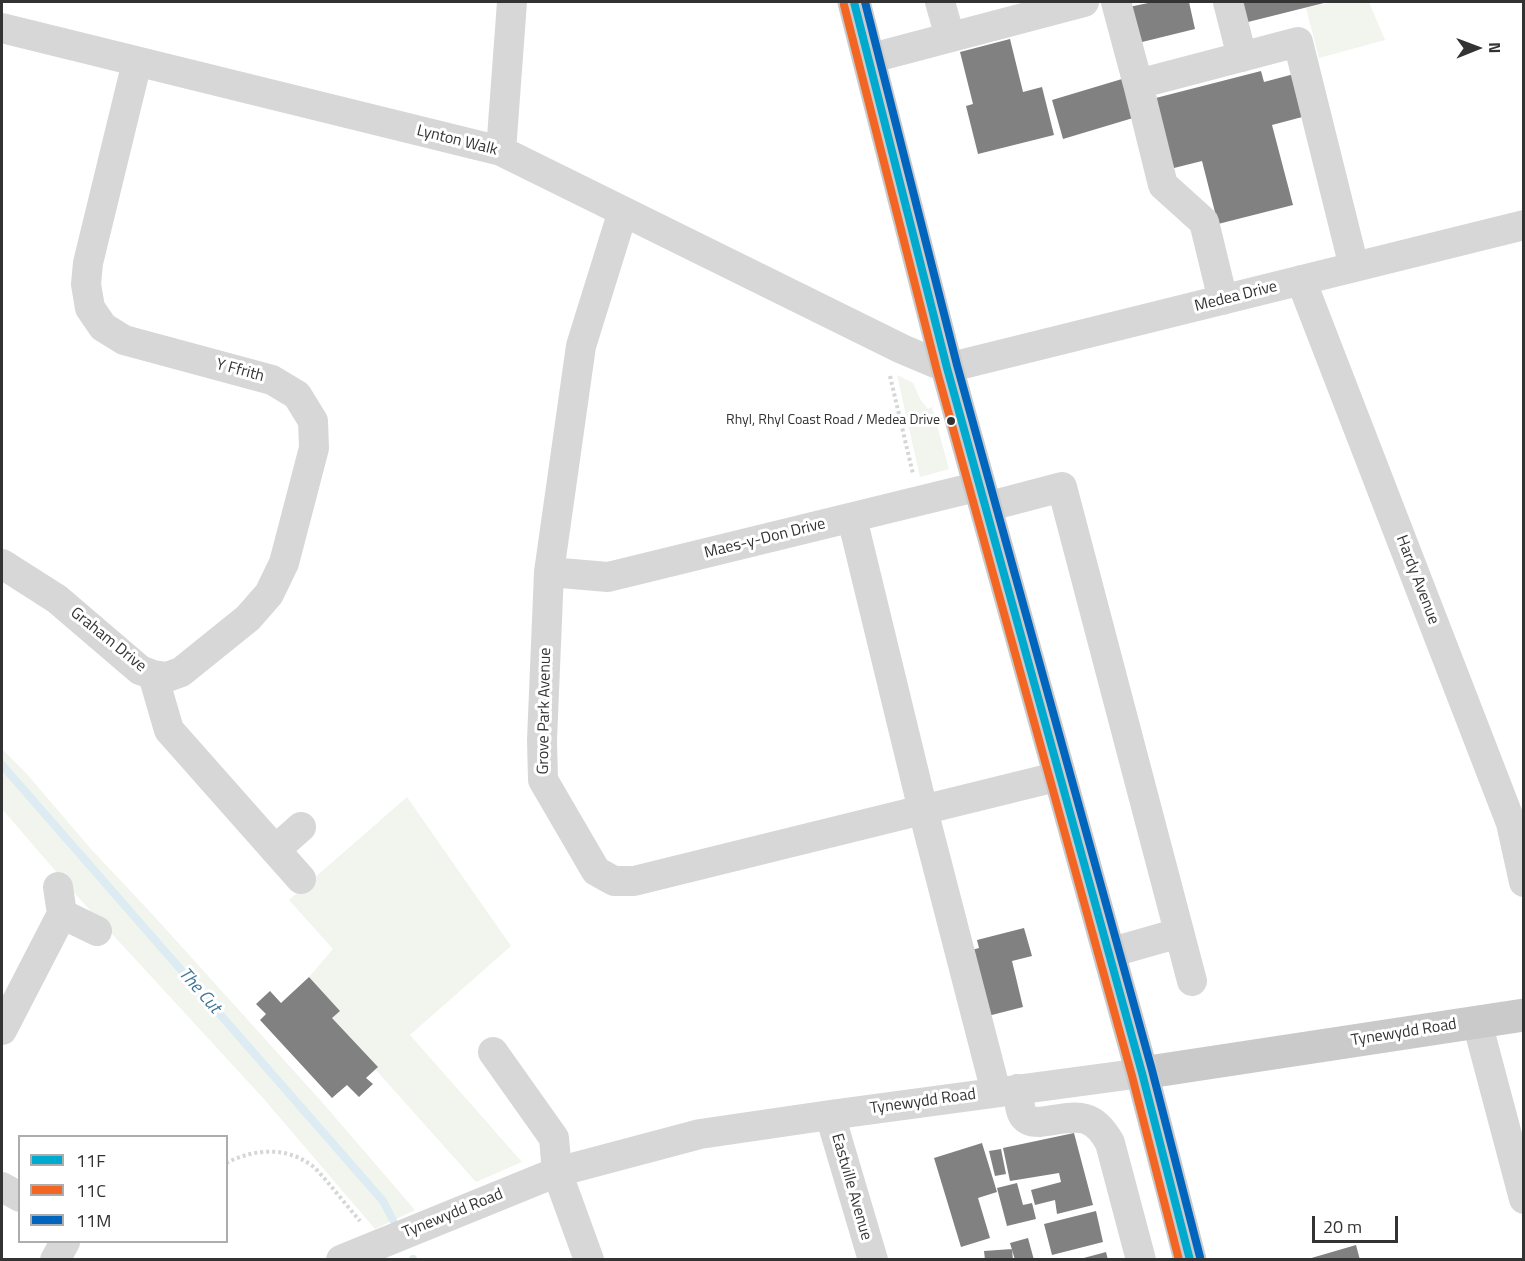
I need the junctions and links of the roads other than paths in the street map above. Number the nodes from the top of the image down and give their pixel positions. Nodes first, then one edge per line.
1 (512, 2) edge
2 (854, 2) edge
3 (940, 2) edge
4 (1084, 2) edge
5 (1116, 2) edge
6 (1228, 2) edge
7 (2, 28) edge
8 (950, 37) junction
9 (1242, 57) junction
10 (868, 59) junction
11 (137, 62) junction
12 (1138, 84) junction
13 (501, 151) junction
14 (623, 212) junction
15 (1524, 225) edge
16 (1354, 267) junction
17 (1301, 280) junction
18 (1223, 300) junction
19 (947, 368) junction
20 (983, 497) junction
21 (852, 518) junction
22 (2, 564) edge
23 (549, 572) junction
24 (153, 675) junction
25 (1060, 776) junction
26 (923, 810) junction
27 (301, 827) dead end
28 (275, 850) junction
29 (301, 879) dead end
30 (1524, 882) edge
31 (97, 931) dead end
32 (1179, 933) junction
33 (1109, 953) junction
34 (1192, 981) dead end
35 (1524, 1015) edge
36 (1477, 1022) junction
37 (2, 1030) edge
38 (493, 1052) dead end
39 (1142, 1073) junction
40 (1007, 1091) junction
41 (830, 1115) junction
42 (557, 1172) junction
43 (2, 1186) edge
44 (18, 1196) edge
45 (1524, 1199) edge
46 (64, 1243) edge
47 (55, 1260) edge
48 (341, 1260) edge
49 (589, 1260) edge
50 (873, 1260) edge
51 (1141, 1260) edge
52 (1190, 1260) edge

1 - 13 street
2 - 10 main road
3 - 8 street
4 - 8 street
5 - 12 street
6 - 9 street
7 - 11 street, Lynton Walk
8 - 10 street
9 - 12 street
9 - 16 street
10 - 19 main road
11 - 13 street, Lynton Walk
11 - 24 street, Y Ffrith
12 - 18 street
13 - 14 street, Lynton Walk
14 - 19 street, Lynton Walk
14 - 23 street, Grove Park Avenue
15 - 16 street, Medea Drive
16 - 17 street, Medea Drive
17 - 18 street, Medea Drive
17 - 30 street, Hardy Avenue
18 - 19 street, Medea Drive
19 - 20 main road
20 - 21 street, Maes-y-Don Drive
20 - 25 main road
20 - 32 street, Maes-y-Don Drive
21 - 23 street, Maes-y-Don Drive
21 - 26 street
22 - 24 street, Graham Drive
23 - 26 street, Grove Park Avenue
24 - 28 street, Graham Drive
25 - 26 street, Grove Park Avenue
25 - 33 main road
26 - 40 street
27 - 28 street
28 - 29 street, Graham Drive
31 - 37 street
32 - 33 street
32 - 34 street
33 - 39 main road
35 - 36 main road, Tynewydd Road
36 - 39 main road, Tynewydd Road
36 - 45 street
38 - 42 street
39 - 40 street, Tynewydd Road
39 - 52 main road
40 - 41 street, Tynewydd Road
40 - 51 street
41 - 42 street, Tynewydd Road
41 - 50 street, Eastville Avenue
42 - 48 street, Tynewydd Road
42 - 49 street
43 - 44 street
46 - 47 street

